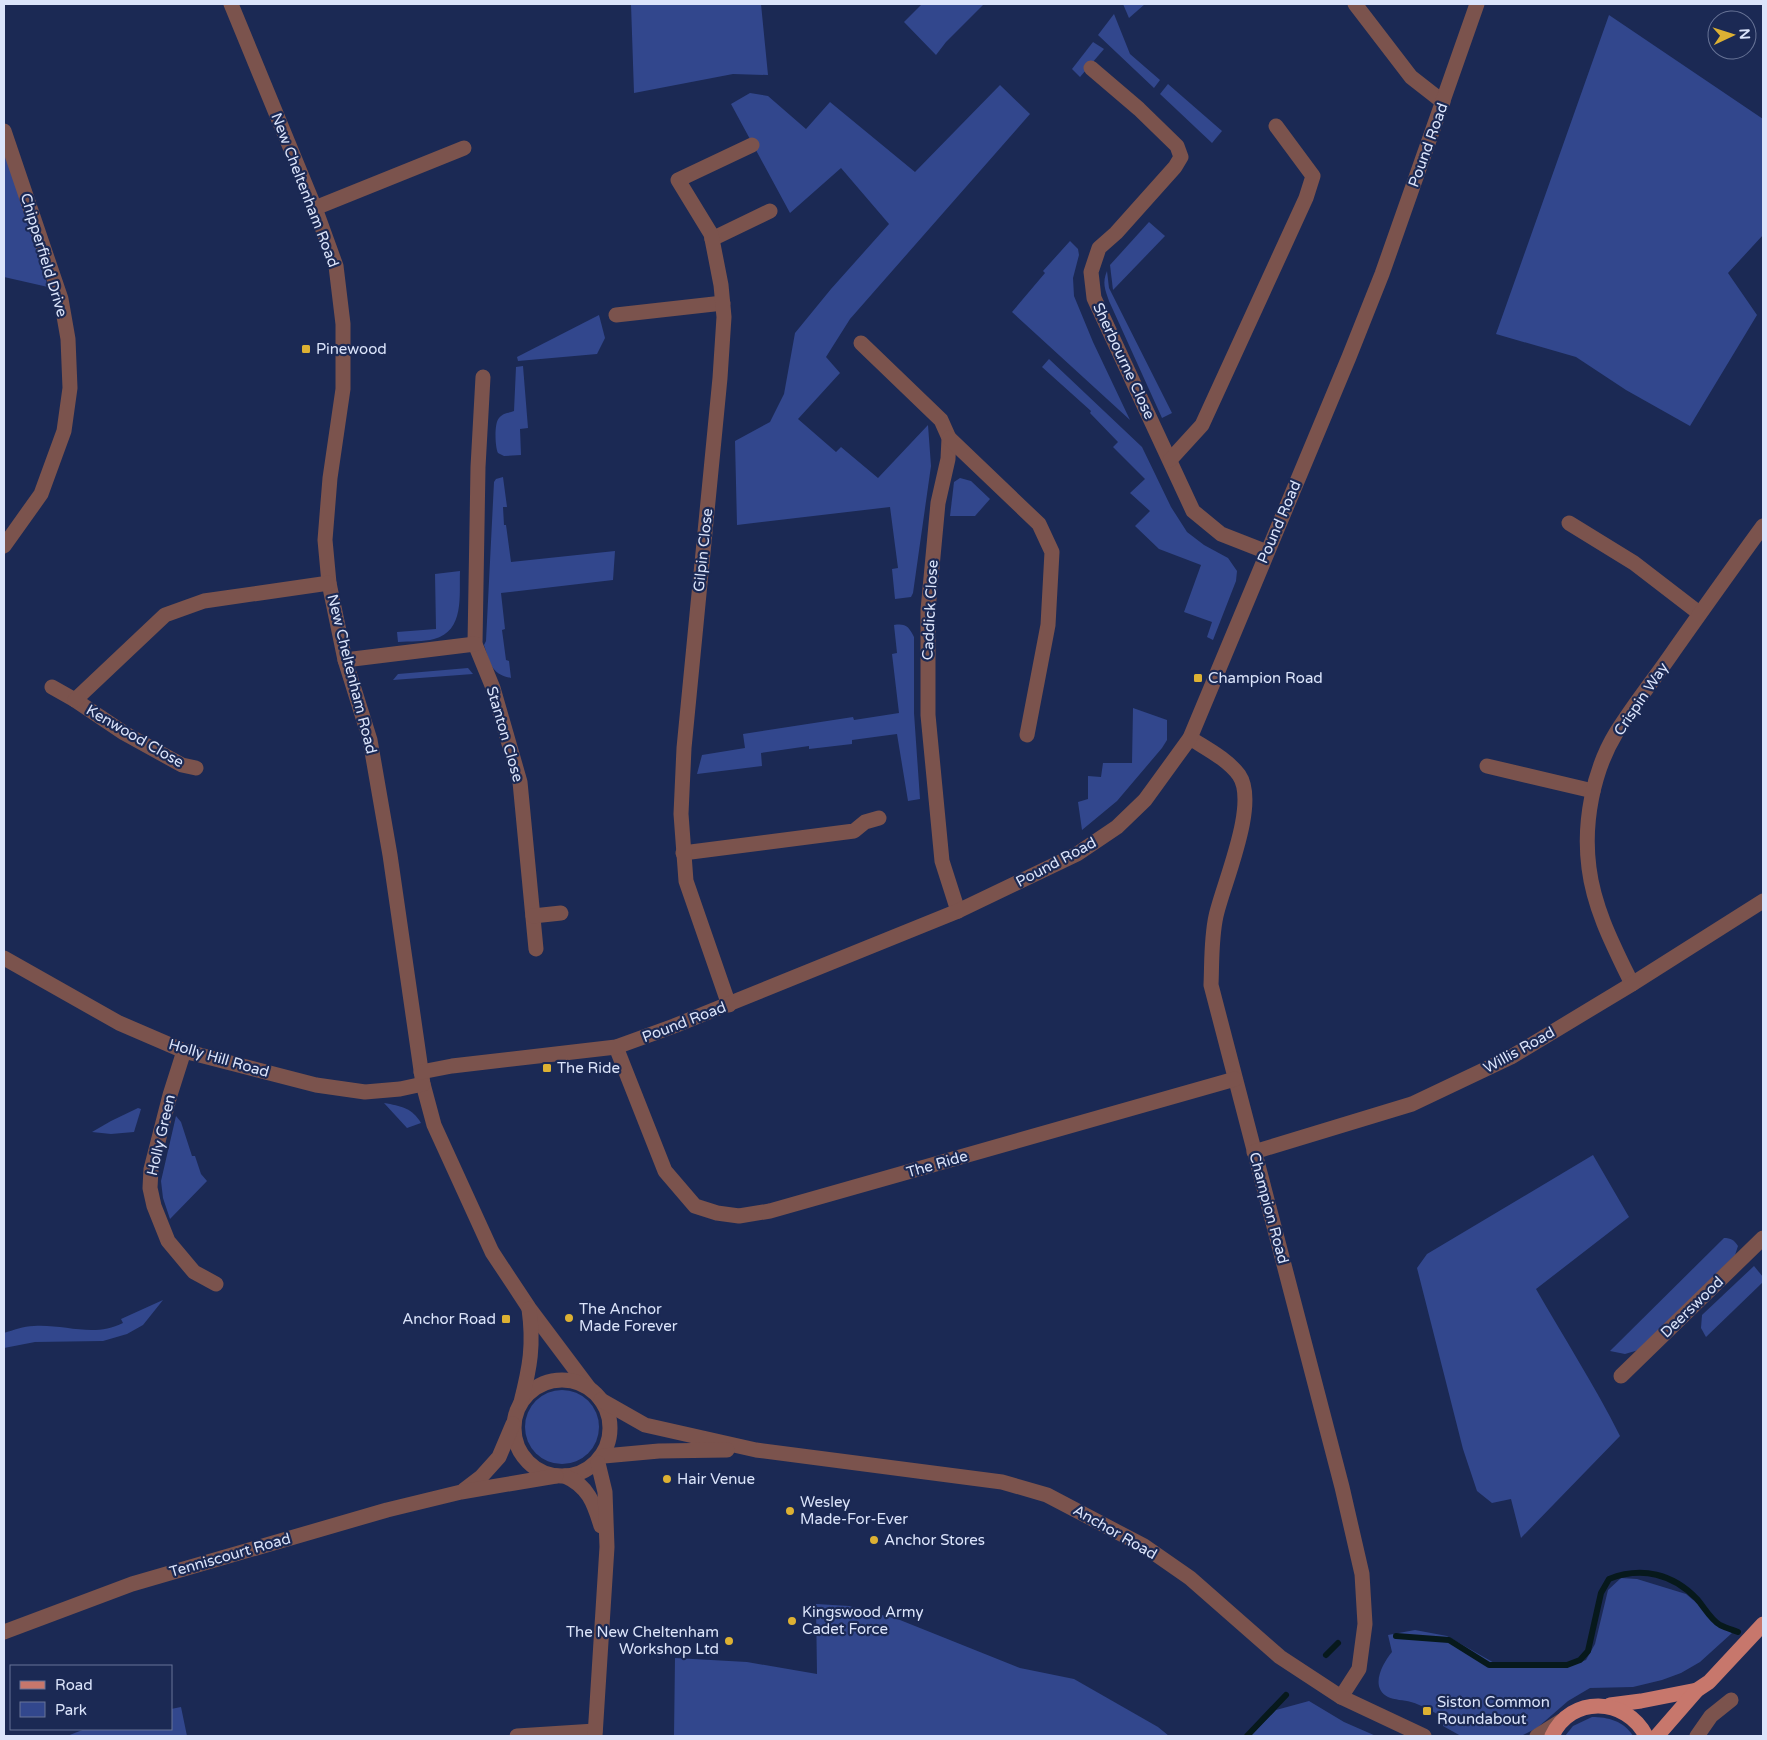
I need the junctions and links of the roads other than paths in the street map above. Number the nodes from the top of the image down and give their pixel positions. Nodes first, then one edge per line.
1 (231, 4) edge
2 (1356, 4) edge
3 (1476, 4) edge
4 (1092, 68) dead end
5 (1443, 102) junction
6 (1276, 126) dead end
7 (4, 131) edge
8 (752, 144) dead end
9 (464, 148) dead end
10 (315, 208) junction
11 (770, 211) dead end
12 (712, 239) junction
13 (723, 302) junction
14 (616, 315) dead end
15 (861, 343) dead end
16 (483, 377) dead end
17 (949, 438) junction
18 (1170, 460) junction
19 (1569, 524) dead end
20 (1763, 526) edge
21 (4, 546) edge
22 (1267, 552) junction
23 (329, 582) junction
24 (1699, 613) junction
25 (475, 644) junction
26 (345, 660) junction
27 (52, 687) dead end
28 (76, 700) junction
29 (1027, 735) dead end
30 (1190, 738) junction
31 (1487, 766) dead end
32 (196, 768) dead end
33 (1593, 791) junction
34 (878, 818) dead end
35 (683, 853) junction
36 (1763, 901) edge
37 (958, 911) junction
38 (561, 913) dead end
39 (532, 916) junction
40 (536, 949) dead end
41 (4, 958) edge
42 (1632, 984) junction
43 (728, 1005) junction
44 (616, 1047) junction
45 (184, 1052) junction
46 (422, 1078) junction
47 (1235, 1079) junction
48 (1254, 1152) junction
49 (1763, 1238) edge
50 (216, 1284) dead end
51 (529, 1308) junction
52 (1621, 1376) dead end
53 (589, 1388) junction
54 (601, 1400) junction
55 (520, 1406) junction
56 (514, 1421) junction
57 (756, 1450) junction
58 (601, 1460) junction
59 (560, 1476) junction
60 (461, 1492) junction
61 (607, 1547) junction
62 (1763, 1624) edge
63 (4, 1632) edge
64 (1697, 1690) junction
65 (1341, 1697) junction
66 (1731, 1700) dead end
67 (1607, 1706) junction
68 (1566, 1717) junction
69 (595, 1734) edge
70 (517, 1736) edge
71 (1424, 1736) edge
72 (1537, 1736) edge
73 (1552, 1736) edge
74 (1646, 1736) edge
75 (1657, 1736) edge
76 (1697, 1736) edge

1 - 10 street, New Cheltenham Road
2 - 5 street
3 - 5 street, Pound Road
4 - 18 street, Sherbourne Close
5 - 22 street, Pound Road
6 - 18 street
7 - 21 street, Chipperfield Drive
8 - 12 street, Gilpin Close
9 - 10 street
10 - 23 street, New Cheltenham Road
11 - 12 street
12 - 13 street, Gilpin Close
13 - 14 street
13 - 35 street, Gilpin Close
15 - 17 street
16 - 25 street, Stanton Close
17 - 29 street
17 - 37 street, Caddick Close
18 - 22 street, Sherbourne Close
19 - 24 street
20 - 24 street, Crispin Way
22 - 30 street, Pound Road
23 - 26 street, New Cheltenham Road
23 - 28 street, Kenwood Close
24 - 33 street, Crispin Way
25 - 26 street
25 - 39 street, Stanton Close
26 - 46 street, New Cheltenham Road
27 - 28 street, Kenwood Close
28 - 32 street, Kenwood Close
30 - 37 street, Pound Road
30 - 47 street, Champion Road
31 - 33 street
33 - 42 street, Crispin Way
34 - 35 street
35 - 43 street, Gilpin Close
36 - 42 street, Willis Road
37 - 43 street, Pound Road
38 - 39 street
39 - 40 street, Stanton Close
41 - 45 street, Holly Hill Road
42 - 48 street, Willis Road
43 - 44 street, Pound Road
44 - 46 street, Pound Road
44 - 47 street, The Ride
45 - 46 street, Holly Hill Road
45 - 50 street, Holly Green
46 - 51 street, New Cheltenham Road
47 - 48 street, Champion Road
48 - 65 street, Champion Road
49 - 52 street, Deerswood
51 - 53 street, New Cheltenham Road
51 - 55 street, New Cheltenham Road
53 - 54 street
53 - 55 street
54 - 57 street, Anchor Road
54 - 58 street
55 - 56 street
56 - 59 street
56 - 60 street, Tenniscourt Road
57 - 58 street, Anchor Road
57 - 65 street, Anchor Road
58 - 59 street
58 - 61 street
59 - 60 street, Tenniscourt Road
59 - 61 street
60 - 63 street, Tenniscourt Road
61 - 69 street
62 - 64 main road
64 - 67 main road
64 - 75 main road
65 - 71 street, Anchor Road
66 - 76 street
67 - 68 main road
67 - 74 main road
68 - 72 street
68 - 73 main road
69 - 70 street

